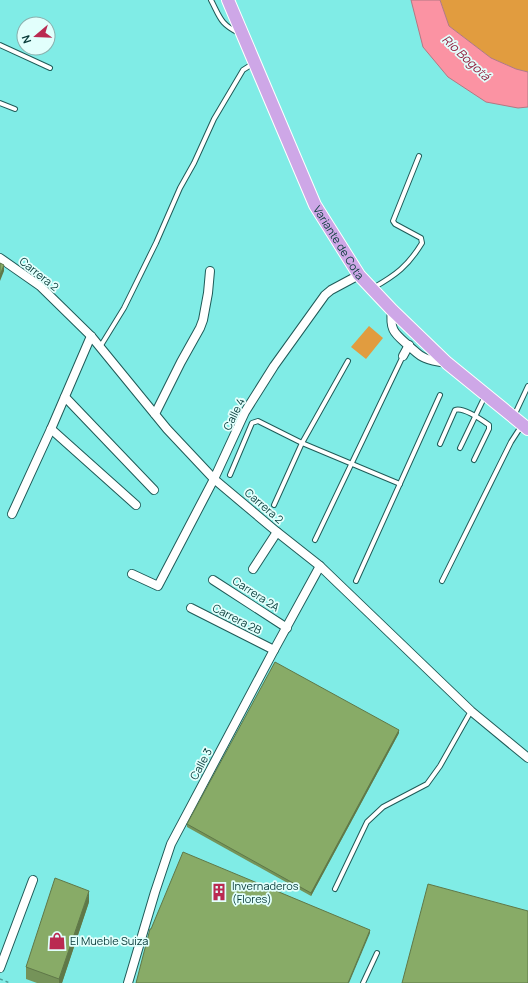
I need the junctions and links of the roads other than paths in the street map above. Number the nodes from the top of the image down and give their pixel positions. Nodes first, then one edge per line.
1 (211, 0) edge
2 (228, 0) edge
3 (243, 35) junction
4 (0, 45) edge
5 (254, 62) junction
6 (50, 68) dead end
7 (0, 103) edge
8 (15, 109) dead end
9 (419, 156) dead end
10 (0, 258) edge
11 (210, 271) dead end
12 (359, 275) junction
13 (372, 289) junction
14 (392, 310) junction
15 (91, 336) junction
16 (409, 345) junction
17 (100, 347) junction
18 (403, 356) joint
19 (348, 361) dead end
20 (447, 363) junction
21 (528, 386) edge
22 (487, 394) junction
23 (440, 395) dead end
24 (65, 397) junction
25 (155, 414) junction
26 (475, 416) junction
27 (513, 416) junction
28 (526, 426) edge
29 (51, 429) junction
30 (302, 443) junction
31 (440, 444) dead end
32 (460, 448) dead end
33 (474, 460) dead end
34 (352, 464) junction
35 (230, 475) dead end
36 (214, 479) junction
37 (400, 484) junction
38 (154, 490) dead end
39 (136, 505) dead end
40 (274, 505) dead end
41 (12, 514) dead end
42 (277, 532) junction
43 (315, 540) dead end
44 (320, 566) junction
45 (253, 569) dead end
46 (132, 574) dead end
47 (213, 580) dead end
48 (356, 581) dead end
49 (442, 581) dead end
50 (191, 608) dead end
51 (287, 628) junction
52 (274, 650) junction
53 (471, 711) junction
54 (528, 758) edge
55 (33, 880) dead end
56 (335, 889) dead end
57 (377, 953) dead end
58 (0, 968) edge
59 (128, 983) edge
60 (363, 983) edge

1 - 3 lane
2 - 3 main road, Variante de Cota
3 - 5 main road, Variante de Cota
4 - 6 lane
5 - 12 main road, Variante de Cota
5 - 17 lane
7 - 8 lane
9 - 13 lane
10 - 15 street, Carrera 2
11 - 25 street
12 - 13 main road, Variante de Cota
12 - 36 street, Calle 4
13 - 14 main road, Variante de Cota
14 - 16 street
14 - 20 main road, Variante de Cota
15 - 17 street, Carrera 2
15 - 24 street
16 - 18 street
16 - 20 street
17 - 25 street, Carrera 2
18 - 34 lane
19 - 30 lane
20 - 22 main road, Variante de Cota
21 - 27 lane
22 - 26 lane
22 - 27 main road, Variante de Cota
23 - 37 lane
24 - 29 street
24 - 38 street
25 - 36 street, Carrera 2
26 - 31 lane
26 - 32 lane
26 - 33 lane
27 - 28 main road, Variante de Cota
28 - 49 lane
29 - 39 street
29 - 41 street
30 - 34 lane
30 - 35 lane
30 - 40 lane
34 - 37 lane
34 - 43 lane
36 - 42 street, Carrera 2
36 - 46 street, Calle 4
37 - 48 lane
42 - 44 street, Carrera 2
42 - 45 street
44 - 51 street, Calle 3
44 - 53 street, Carrera 2
47 - 51 street, Carrera 2A
50 - 52 street, Carrera 2B
51 - 52 street, Calle 3
52 - 59 street, Calle 3
53 - 54 street, Carrera 2
53 - 56 lane
55 - 58 street
57 - 60 lane

